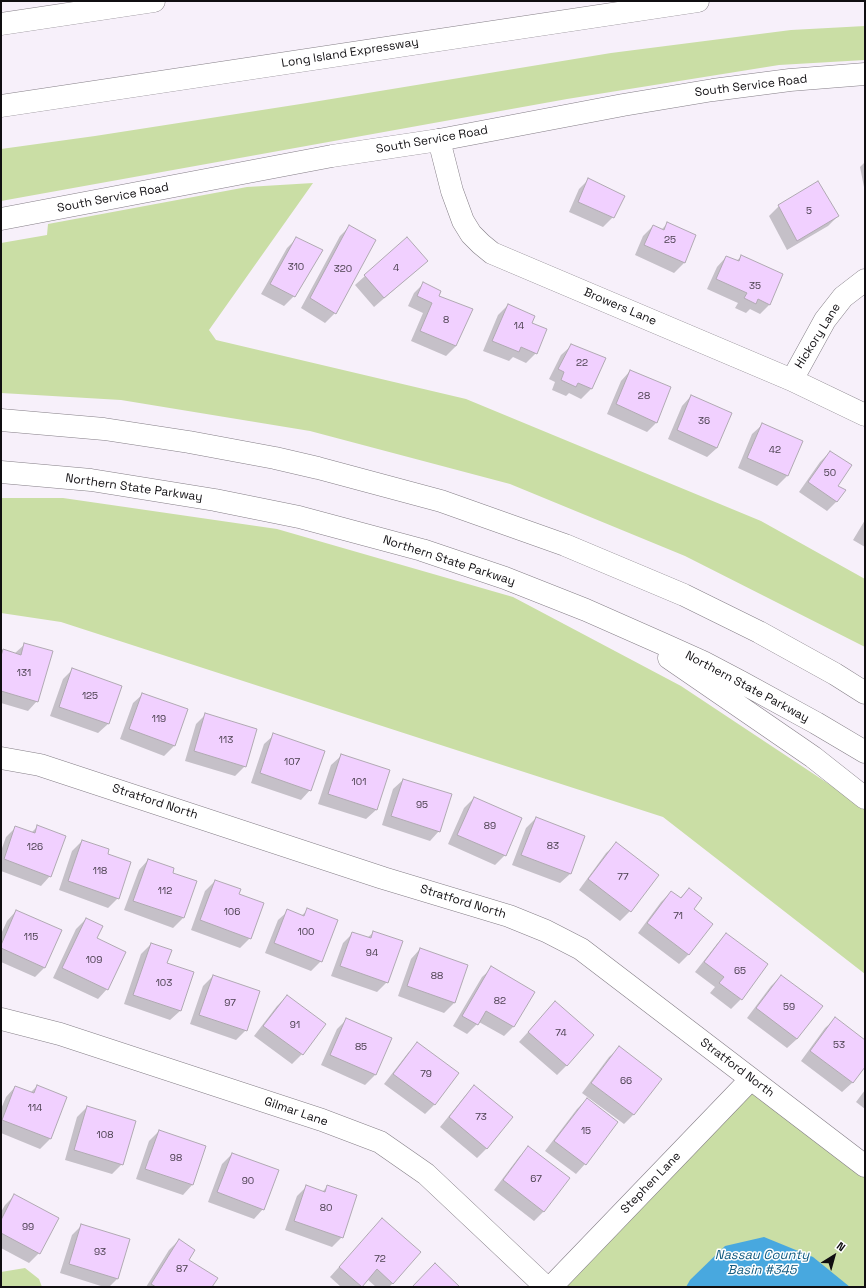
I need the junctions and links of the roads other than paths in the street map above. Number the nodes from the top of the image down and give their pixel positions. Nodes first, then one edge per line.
1 (154, 1) edge
2 (698, 1) edge
3 (1, 24) edge
4 (865, 74) edge
5 (1, 106) edge
6 (439, 140) junction
7 (1, 219) edge
8 (865, 280) edge
9 (792, 380) junction
10 (865, 415) edge
11 (1, 420) edge
12 (1, 472) edge
13 (624, 626) junction
14 (835, 674) junction
15 (865, 686) edge
16 (865, 693) edge
17 (865, 752) edge
18 (1, 758) edge
19 (865, 798) edge
20 (1, 1019) edge
21 (751, 1079) junction
22 (865, 1166) edge
23 (546, 1287) edge
24 (551, 1287) edge

1 - 3 main road
2 - 5 main road, Long Island Expressway
4 - 6 main road, South Service Road
6 - 7 main road, South Service Road
6 - 9 main road, Browers Lane
8 - 9 main road, Hickory Lane
9 - 10 main road, Browers Lane
11 - 14 main road
12 - 13 main road, Northern State Parkway
13 - 17 main road, Northern State Parkway
13 - 19 main road
14 - 15 main road
14 - 16 main road
18 - 21 main road, Stratford North
20 - 23 main road, Gilmar Lane
21 - 22 main road, Stratford North
21 - 24 main road, Stephen Lane

